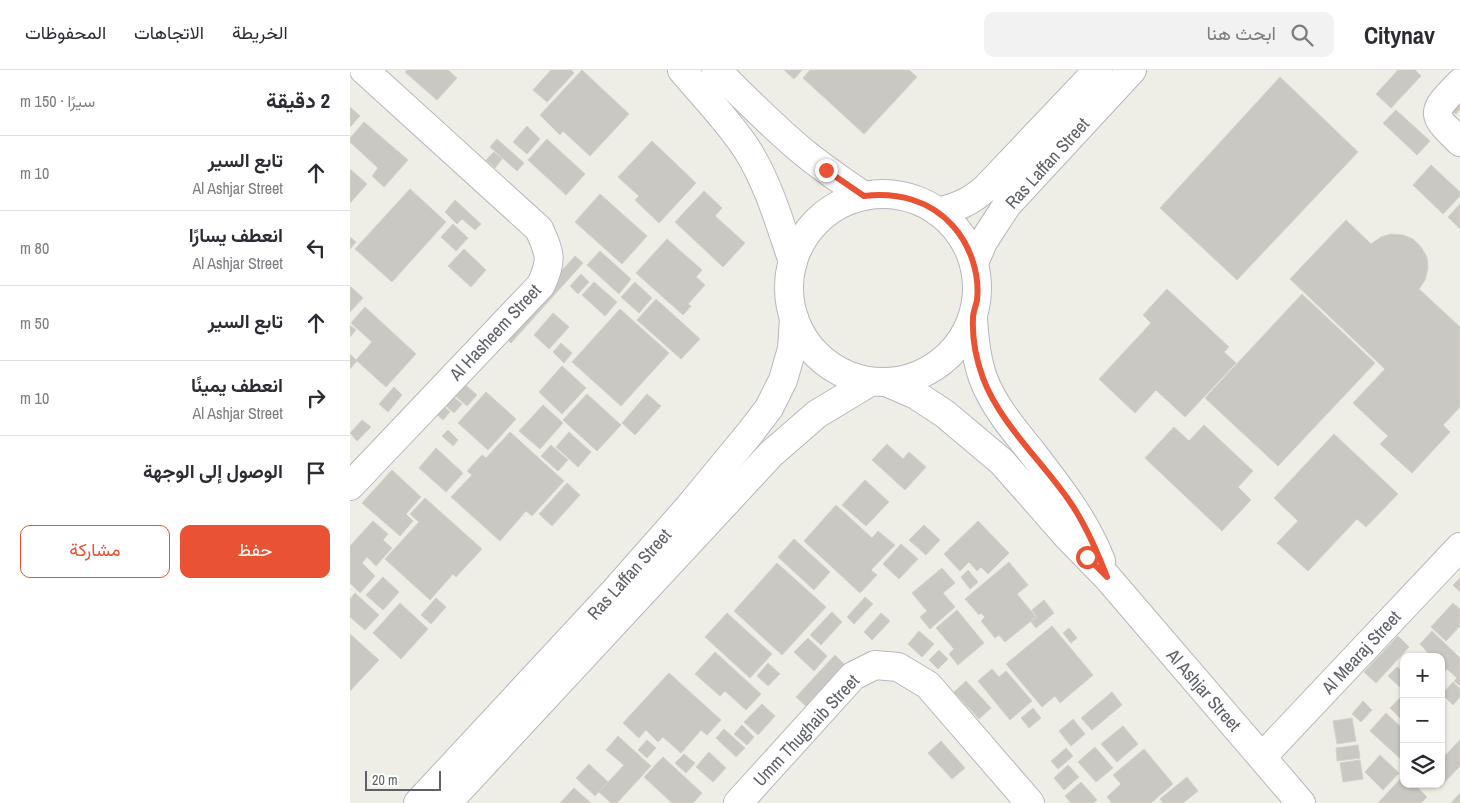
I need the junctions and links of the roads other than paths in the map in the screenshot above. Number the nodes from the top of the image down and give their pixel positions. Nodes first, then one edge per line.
1 (364, 70) edge
2 (682, 70) edge
3 (716, 70) edge
4 (1098, 70) edge
5 (1132, 70) edge
6 (1460, 83) edge
7 (1460, 142) edge
8 (864, 196) junction
9 (938, 212) junction
10 (793, 262) junction
11 (974, 263) junction
12 (973, 317) junction
13 (794, 318) junction
14 (878, 382) junction
15 (350, 486) edge
16 (1460, 547) edge
17 (1107, 577) junction
18 (1262, 757) junction
19 (418, 803) edge
20 (447, 803) edge
21 (738, 803) edge
22 (1030, 803) edge
23 (1301, 803) edge

1 - 15 street, Al Hasheem Street
2 - 10 street
3 - 8 street
4 - 9 street, Ras Laffan Street
5 - 11 street, Ras Laffan Street
6 - 7 street
8 - 9 street
8 - 10 street
9 - 11 street
10 - 13 street
11 - 12 street
12 - 14 street
12 - 17 street, Al Ashjar Street
13 - 14 street, Al Ashjar Street
13 - 19 street, Ras Laffan Street
14 - 17 street, Al Ashjar Street
14 - 20 street, Ras Laffan Street
16 - 18 street, Al Mearaj Street
17 - 18 street, Al Ashjar Street
18 - 23 street, Al Ashjar Street
21 - 22 street, Umm Thughaib Street

